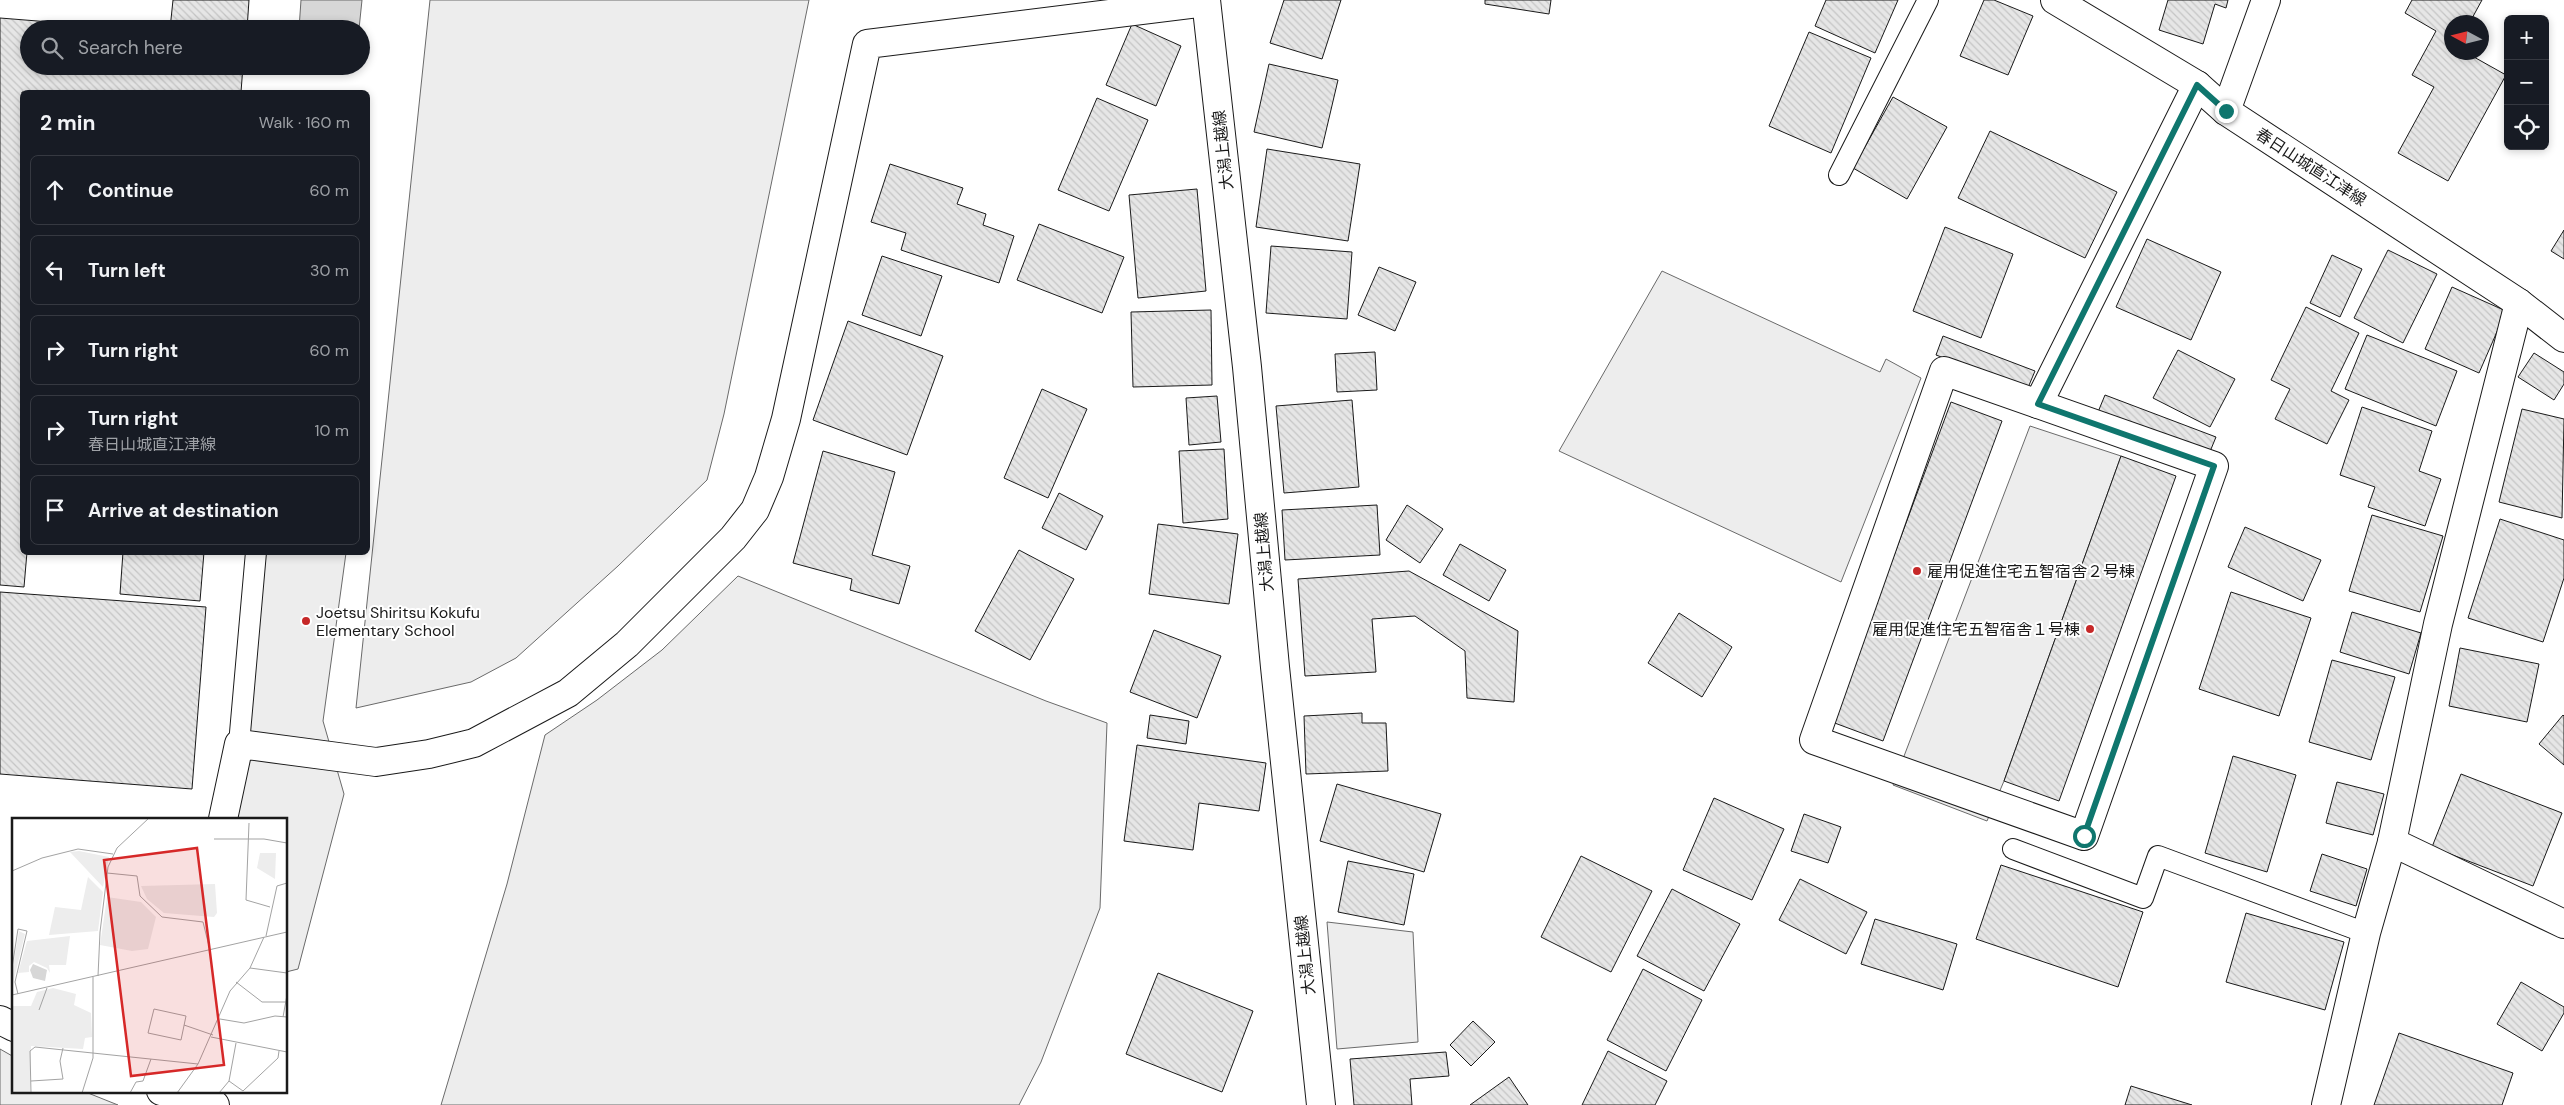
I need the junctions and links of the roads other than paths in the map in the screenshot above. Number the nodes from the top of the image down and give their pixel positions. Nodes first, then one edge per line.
1 (1928, 0) edge
2 (2055, 0) edge
3 (2266, 0) edge
4 (1206, 1) edge
5 (2197, 85) junction
6 (2226, 111) junction
7 (1839, 175) dead end
8 (2518, 304) junction
9 (2564, 338) edge
10 (2038, 404) junction
11 (256, 555) edge
12 (239, 744) junction
13 (222, 818) edge
14 (2392, 842) junction
15 (2014, 849) dead end
16 (2564, 924) edge
17 (2366, 933) junction
18 (0, 1020) edge
19 (12, 1026) edge
20 (163, 1092) edge
21 (215, 1105) edge
22 (1321, 1105) edge
23 (2326, 1105) edge

1 - 7 lane
2 - 5 street, 春日山城直江津線
3 - 6 street
4 - 12 street
4 - 22 street, 大潟上越線
5 - 6 street, 春日山城直江津線
5 - 10 street
6 - 8 street, 春日山城直江津線
8 - 9 street, 春日山城直江津線
8 - 14 street
10 - 10 street
11 - 12 lane
12 - 13 street
14 - 16 street
14 - 17 street
15 - 17 lane
17 - 23 street
18 - 19 street
20 - 21 street

